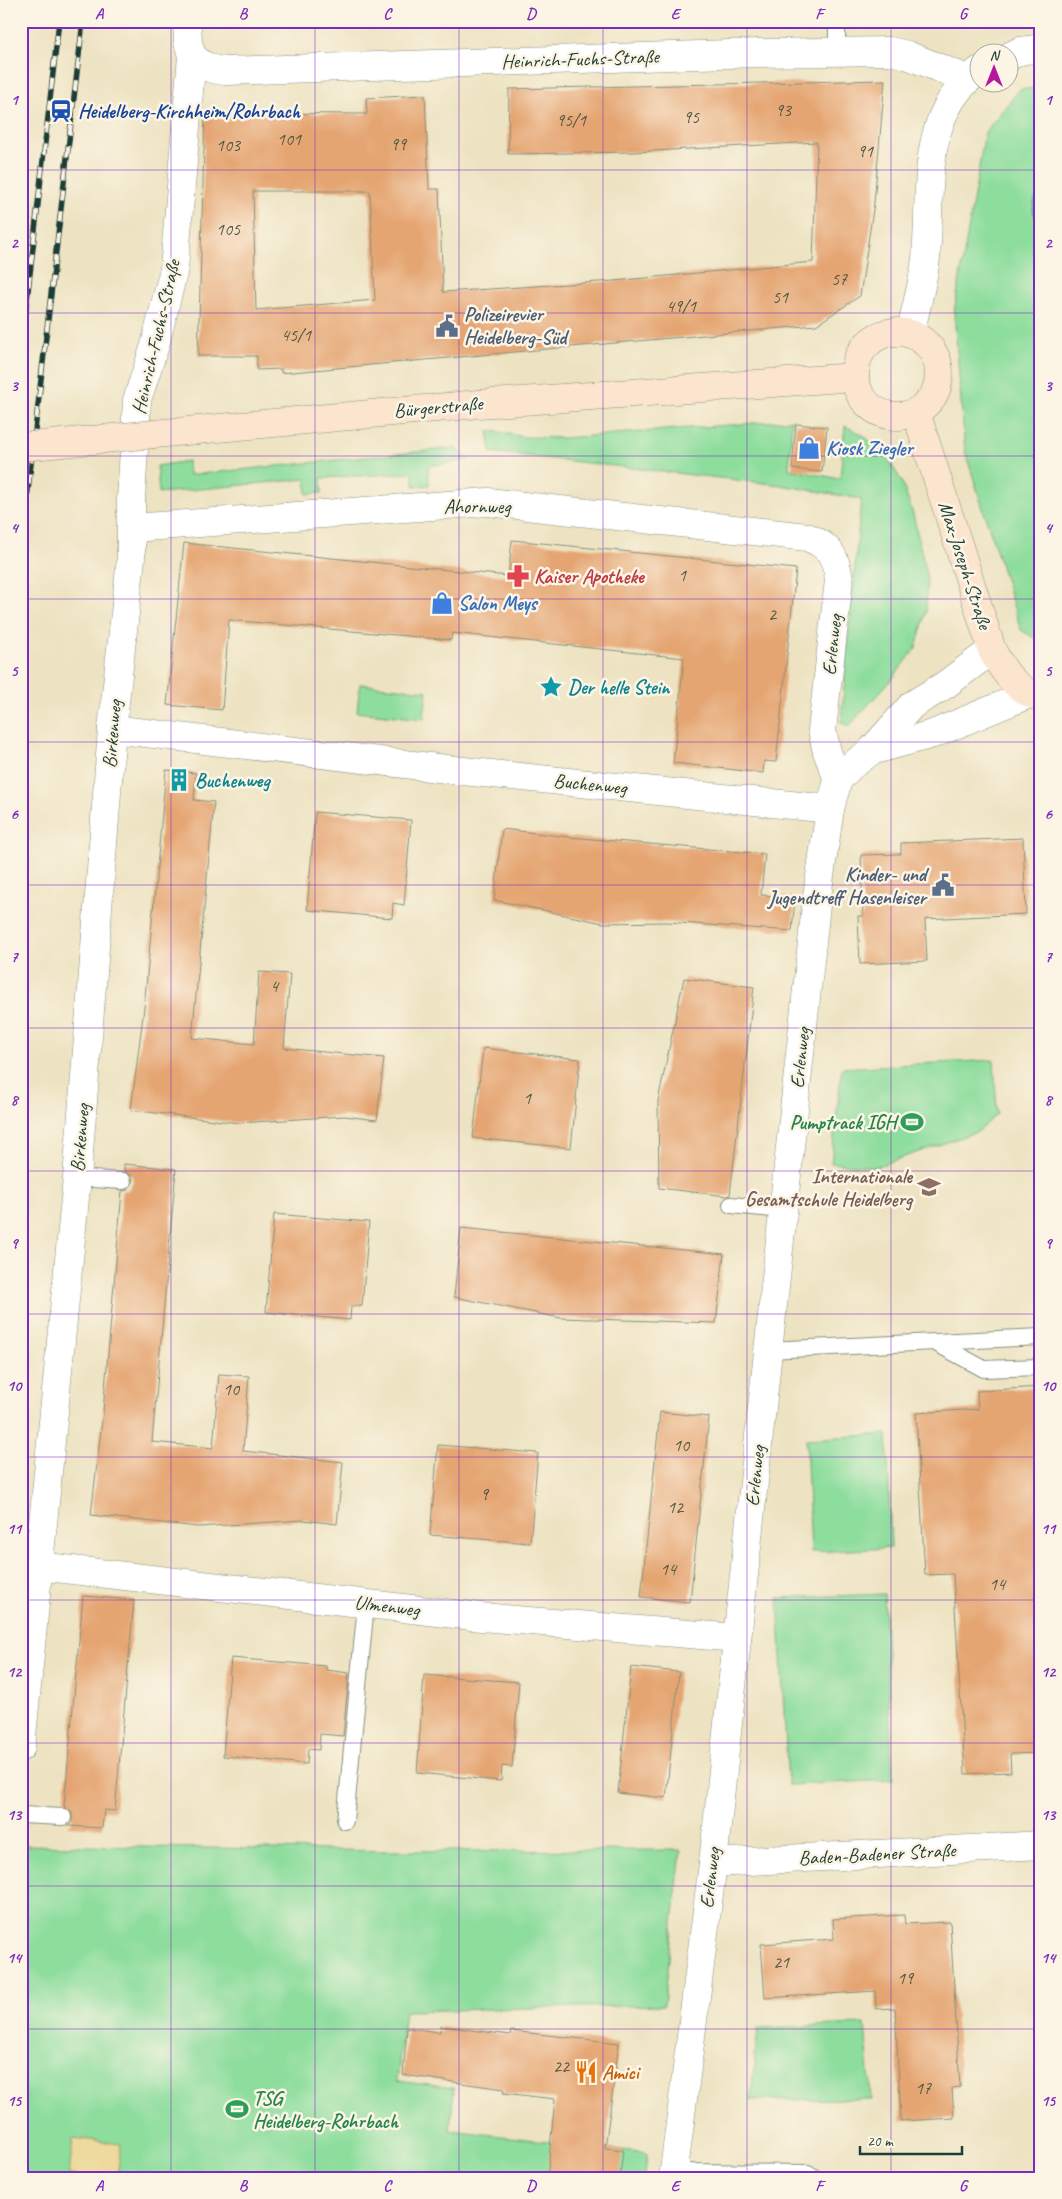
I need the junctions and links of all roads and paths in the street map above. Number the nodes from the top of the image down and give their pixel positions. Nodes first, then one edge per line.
1 (187, 21) edge
2 (836, 21) edge
3 (1041, 48) edge
4 (836, 51) junction
5 (1020, 51) edge
6 (192, 56) junction
7 (970, 74) edge
8 (970, 78) edge
9 (911, 333) junction
10 (855, 377) junction
11 (916, 412) junction
12 (21, 447) edge
13 (132, 528) junction
14 (821, 542) joint
15 (992, 650) junction
16 (1035, 696) edge
17 (112, 729) junction
18 (871, 751) junction
19 (838, 780) junction
20 (830, 809) junction
21 (77, 1178) junction
22 (123, 1181) dead end
23 (731, 1205) dead end
24 (784, 1210) junction
25 (1041, 1338) edge
26 (936, 1342) junction
27 (768, 1350) junction
28 (1041, 1367) edge
29 (38, 1566) junction
30 (366, 1604) junction
31 (737, 1638) junction
32 (21, 1747) edge
33 (21, 1815) edge
34 (62, 1817) dead end
35 (345, 1821) dead end
36 (1041, 1845) edge
37 (713, 1863) junction
38 (673, 2175) edge
39 (815, 2178) edge

1 - 6 street, Heinrich-Fuchs-Straße
2 - 4 lane
3 - 5 street
4 - 6 street, Heinrich-Fuchs-Straße
4 - 7 street, Heinrich-Fuchs-Straße
6 - 13 street, Heinrich-Fuchs-Straße
8 - 9 street, Heinrich-Fuchs-Straße
9 - 10 street
9 - 11 street
10 - 11 street
10 - 12 street, Bürgerstraße, bridge
11 - 15 street, Max-Joseph-Straße
13 - 14 street, Ahornweg
13 - 17 street, Birkenweg
14 - 19 street, Erlenweg
15 - 16 street, Max-Joseph-Straße
15 - 18 street
16 - 18 street
17 - 20 street, Buchenweg
17 - 21 street, Birkenweg
18 - 19 street
19 - 20 street, Erlenweg
20 - 24 street, Erlenweg
21 - 22 lane
21 - 29 street, Birkenweg
23 - 24 lane
24 - 27 street, Erlenweg
25 - 26 lane
26 - 27 lane
26 - 28 lane
27 - 31 street, Erlenweg
29 - 30 street, Ulmenweg
29 - 32 street, Birkenweg
30 - 31 street, Ulmenweg
30 - 35 lane
31 - 37 street, Erlenweg
33 - 34 lane
36 - 37 street, Baden-Badener Straße
37 - 38 street, Erlenweg
38 - 39 lane, Erlenweg

